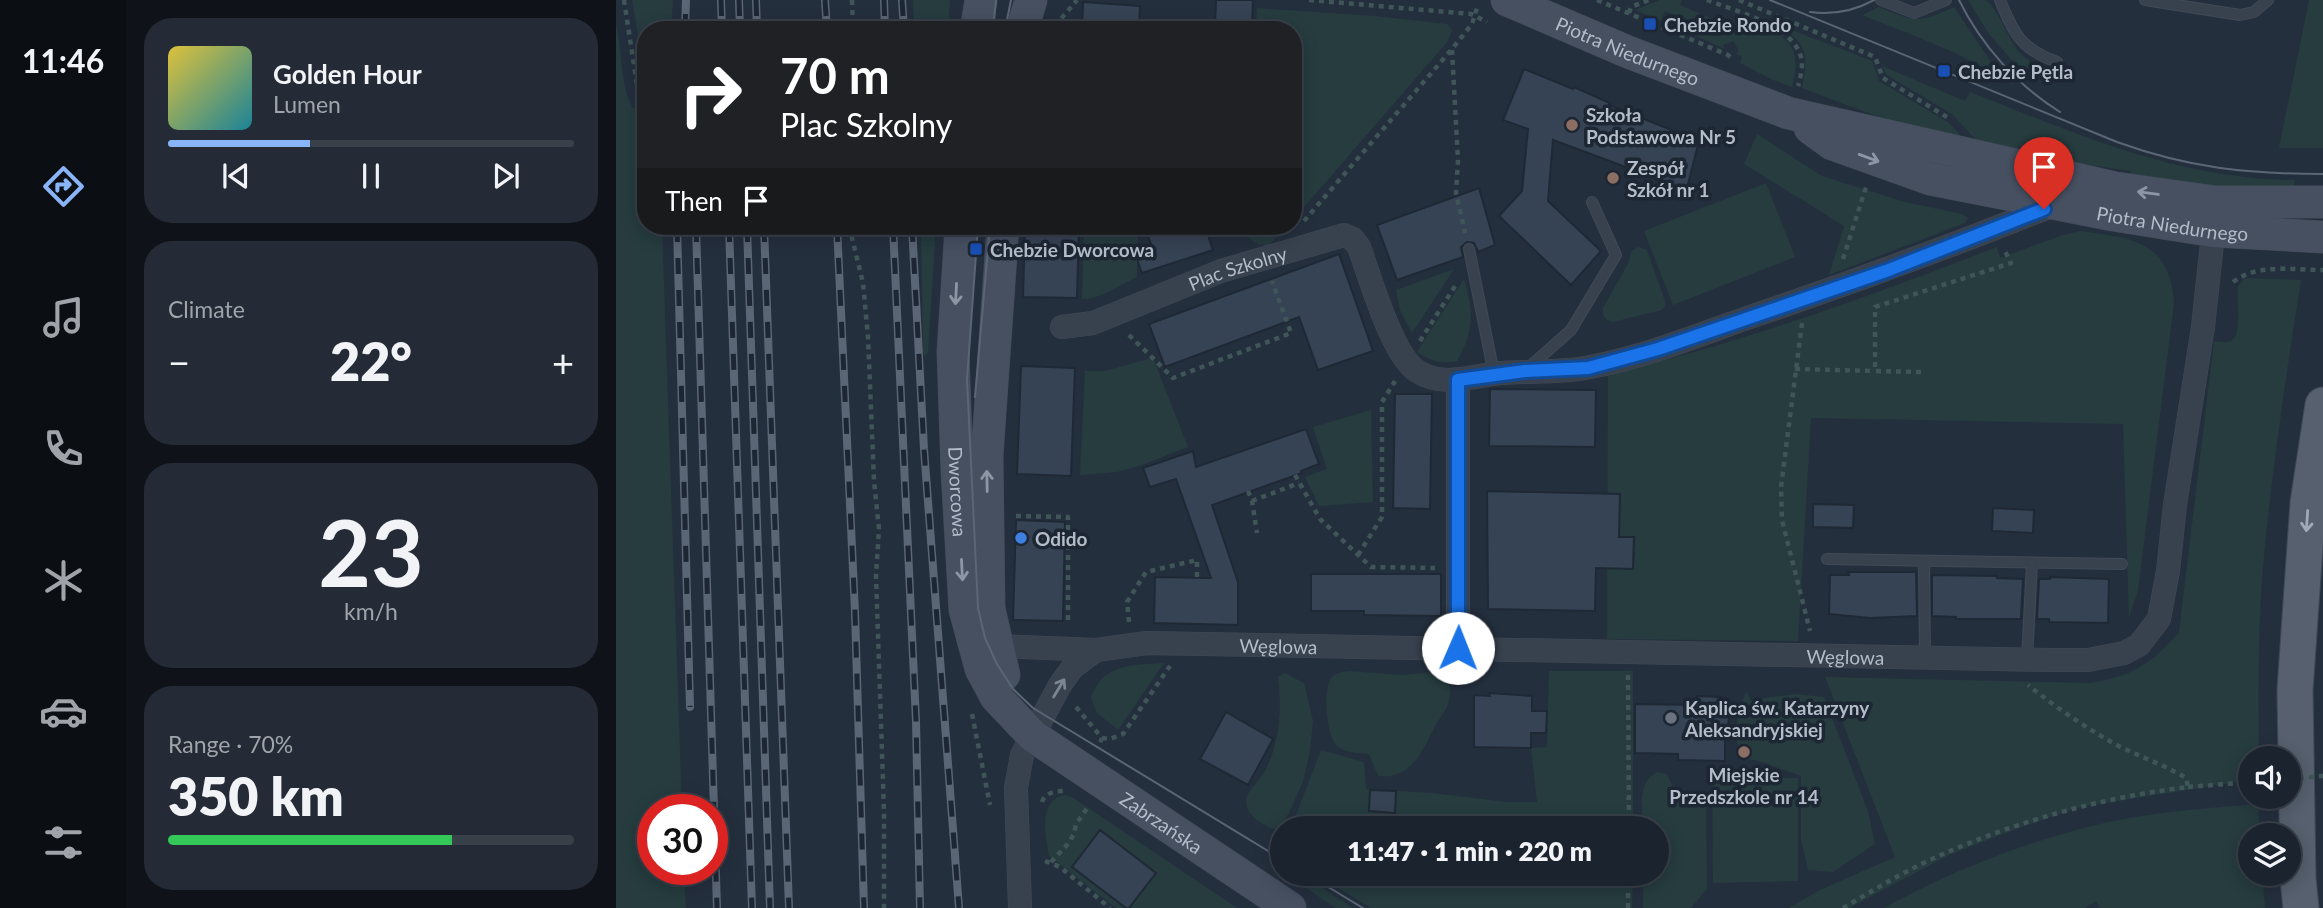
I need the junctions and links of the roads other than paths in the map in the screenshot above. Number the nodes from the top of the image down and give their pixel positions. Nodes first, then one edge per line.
1 (981, 0) edge
2 (1031, 0) edge
3 (1507, 0) edge
4 (1881, 0) edge
5 (1946, 0) edge
6 (2000, 0) edge
7 (2145, 0) edge
8 (2268, 0) edge
9 (978, 21) edge
10 (1025, 21) edge
11 (2057, 62) dead end
12 (1788, 113) junction
13 (1592, 202) dead end
14 (2323, 202) edge
15 (2056, 204) junction
16 (2214, 216) junction
17 (960, 235) edge
18 (1002, 235) edge
19 (2323, 237) edge
20 (1470, 255) road end
21 (1062, 327) dead end
22 (1525, 371) junction
23 (1494, 374) junction
24 (1458, 380) junction
25 (2323, 405) edge
26 (1827, 559) dead end
27 (1924, 561) junction
28 (2032, 563) junction
29 (2122, 564) dead end
30 (1458, 648) junction
31 (1096, 650) junction
32 (989, 657) junction
33 (1925, 658) junction
34 (2026, 660) junction
35 (1033, 736) junction
36 (1020, 908) edge
37 (1290, 908) edge
38 (2301, 908) edge

1 - 9 main road
2 - 10 main road
3 - 12 main road, Piotra Niedurnego
4 - 5 lane
6 - 11 lane
7 - 8 lane
12 -> 15 main road, Piotra Niedurnego
16 -> 12 main road, Piotra Niedurnego
13 - 22 lane
14 - 16 main road, Piotra Niedurnego
15 - 16 main road, Piotra Niedurnego
15 - 22 street, Plac Szkolny
16 - 19 main road, Piotra Niedurnego
16 - 34 street, Węglowa
17 -> 32 main road, Dworcowa
32 -> 18 main road, Dworcowa
20 - 23 lane
21 - 24 street, Plac Szkolny
22 - 23 street, Plac Szkolny
23 - 24 street, Plac Szkolny
24 - 30 street
25 -> 38 main road
26 - 27 lane
27 - 28 lane
27 - 33 lane
28 - 29 lane
28 - 34 lane
30 - 31 street, Węglowa
30 - 33 street, Węglowa
31 - 32 street, Węglowa
35 -> 31 street
32 - 35 main road, Dworcowa
33 - 34 street, Węglowa
35 - 36 street
35 - 37 main road, Zabrzańska

